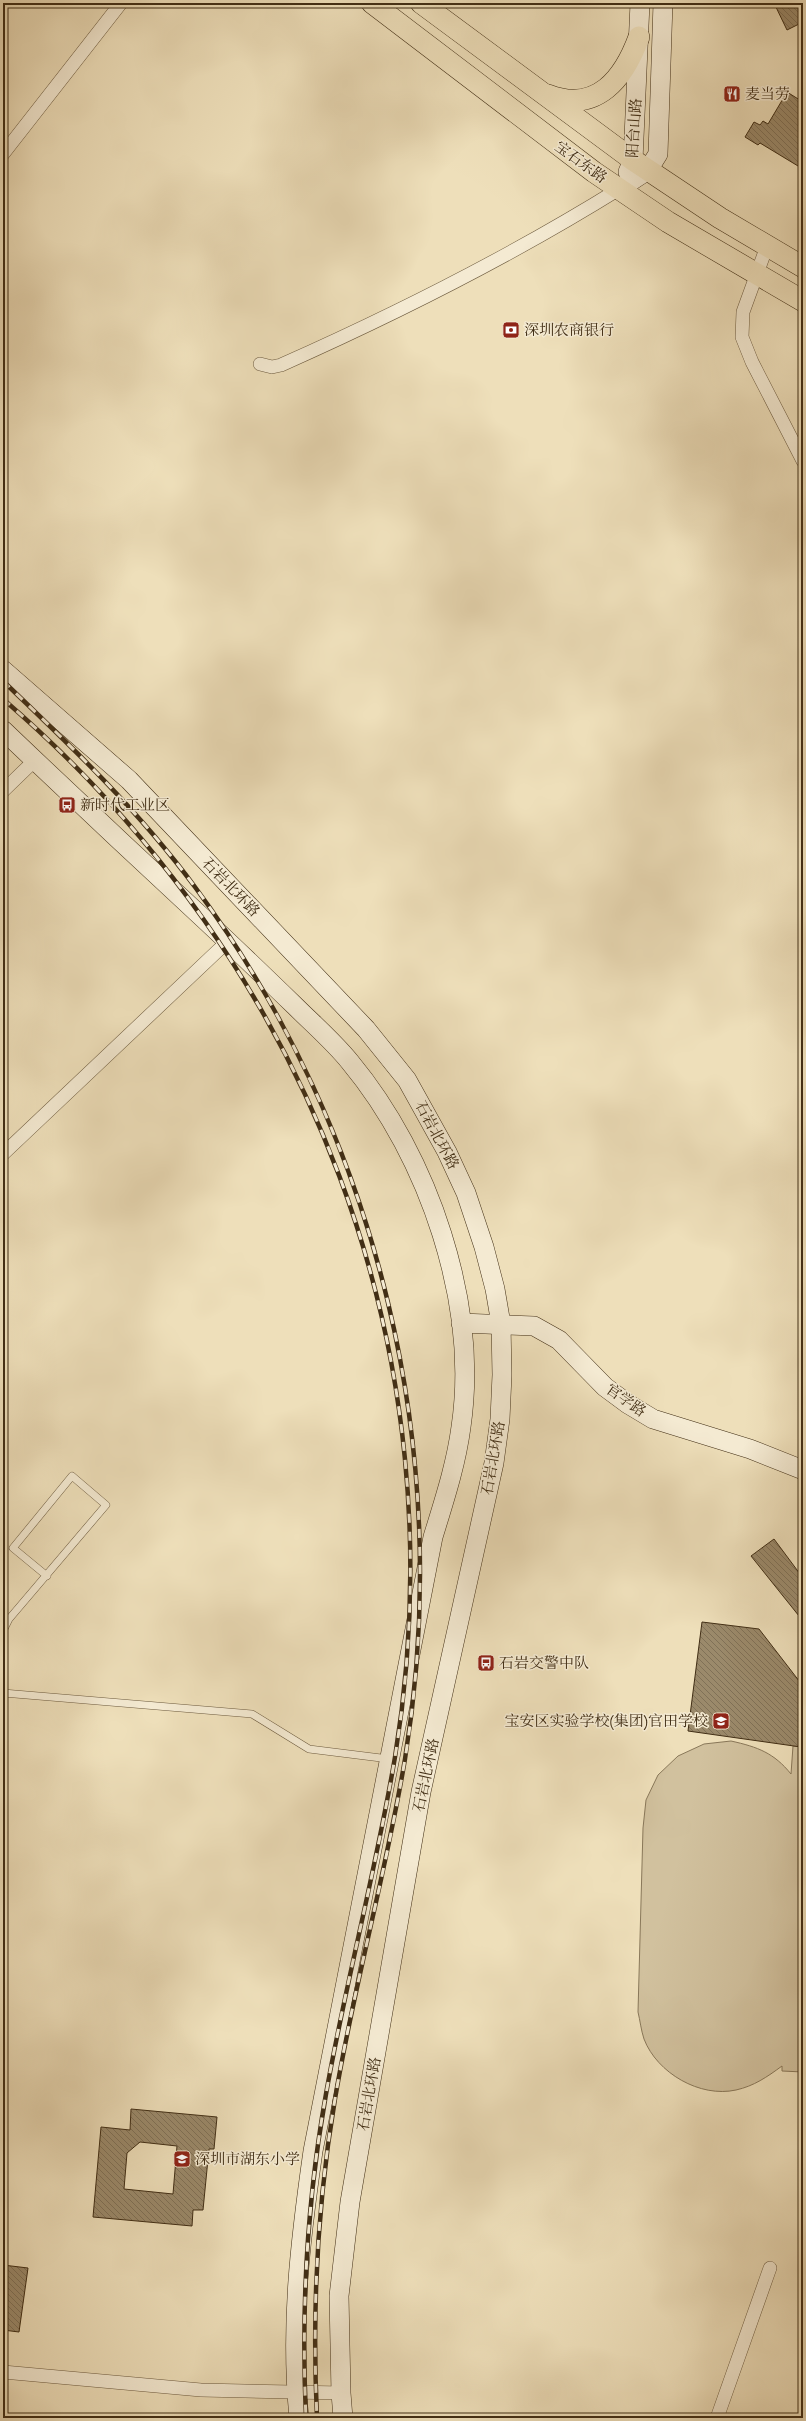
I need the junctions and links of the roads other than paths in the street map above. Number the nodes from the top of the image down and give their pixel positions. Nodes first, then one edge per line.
1 (122, 3) edge
2 (372, 3) edge
3 (421, 3) edge
4 (640, 3) edge
5 (663, 3) edge
6 (639, 37) junction
7 (538, 91) junction
8 (3, 154) edge
9 (640, 165) junction
10 (619, 190) junction
11 (767, 246) junction
12 (803, 267) edge
13 (757, 273) junction
14 (803, 301) edge
15 (260, 364) dead end
16 (803, 461) edge
17 (3, 670) edge
18 (3, 730) edge
19 (35, 760) junction
20 (3, 791) edge
21 (228, 941) junction
22 (3, 1154) edge
23 (461, 1323) junction
24 (501, 1324) junction
25 (803, 1470) edge
26 (47, 1576) junction
27 (3, 1631) edge
28 (3, 1693) edge
29 (390, 1759) junction
30 (770, 2268) dead end
31 (3, 2372) edge
32 (297, 2392) junction
33 (340, 2394) junction
34 (299, 2418) edge
35 (343, 2418) edge
36 (717, 2418) edge

1 - 8 street
2 - 10 main road, 宝石东路
3 - 7 main road
4 - 6 main road, 阳台山路
5 - 9 main road, 阳台山路
6 - 7 main road
6 - 9 main road, 阳台山路
7 - 9 main road
9 - 10 main road, 阳台山路
9 - 11 main road
10 - 13 main road, 宝石东路
10 - 15 street
11 - 12 main road
11 - 13 street
13 - 14 main road, 宝石东路
13 - 16 street
17 - 24 main road, 石岩北环路
18 - 19 main road
19 - 20 street
19 - 21 main road
21 - 22 street
21 - 23 main road
23 - 24 main road, 官学路
23 - 29 main road
24 - 25 main road, 官学路
24 - 33 main road, 石岩北环路
26 - 26 lane
26 - 27 lane
28 - 29 lane
29 - 32 main road
30 - 36 street
31 - 32 street
32 - 33 street
32 - 34 main road
33 - 35 main road, 石岩北环路

